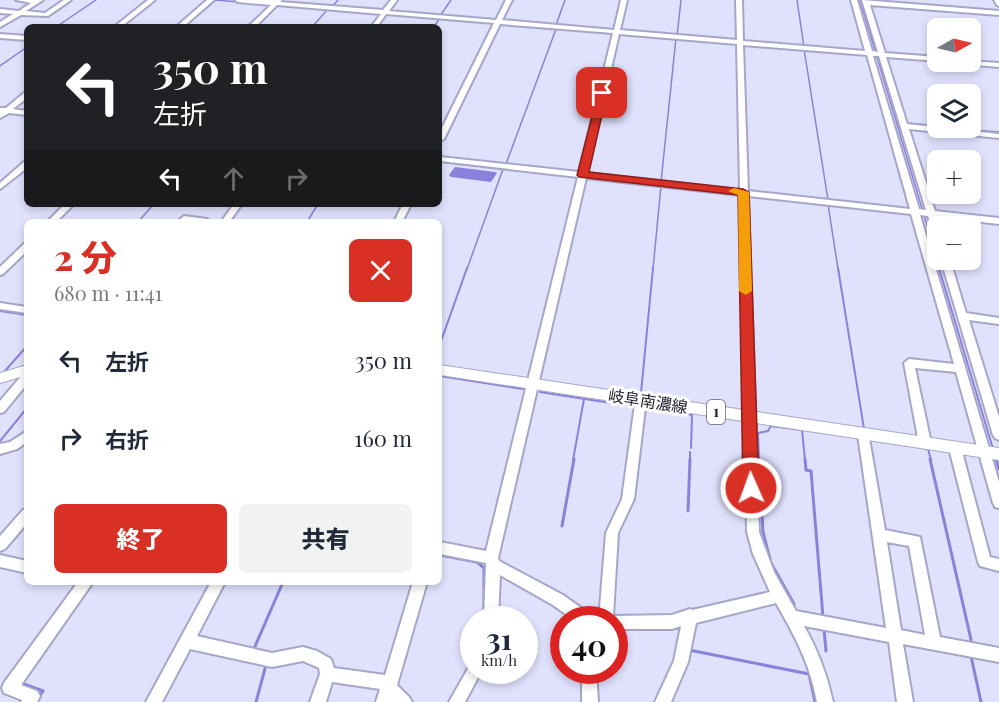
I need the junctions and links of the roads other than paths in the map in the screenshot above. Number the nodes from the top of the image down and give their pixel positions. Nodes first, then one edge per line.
1 (19, 0) edge
2 (68, 0) edge
3 (152, 0) edge
4 (216, 0) edge
5 (238, 0) edge
6 (336, 0) edge
7 (394, 0) edge
8 (509, 0) edge
9 (624, 0) edge
10 (739, 0) edge
11 (854, 0) edge
12 (39, 1) edge
13 (866, 1) edge
14 (277, 2) edge
15 (329, 8) junction
16 (0, 11) edge
17 (385, 12) junction
18 (999, 13) edge
19 (19, 14) junction
20 (498, 22) junction
21 (121, 24) edge
22 (183, 24) edge
23 (191, 24) edge
24 (254, 24) edge
25 (376, 24) edge
26 (0, 25) edge
27 (616, 32) junction
28 (0, 36) edge
29 (10, 37) junction
30 (24, 38) edge
31 (0, 43) edge
32 (740, 43) junction
33 (876, 54) junction
34 (927, 58) edge
35 (981, 63) edge
36 (999, 64) edge
37 (24, 97) edge
38 (2, 112) edge
39 (24, 113) edge
40 (903, 124) junction
41 (442, 135) edge
42 (999, 136) edge
43 (24, 159) edge
44 (442, 159) edge
45 (24, 167) edge
46 (583, 175) junction
47 (0, 179) edge
48 (0, 187) edge
49 (743, 192) junction
50 (67, 207) edge
51 (916, 212) junction
52 (930, 213) junction
53 (931, 216) edge
54 (54, 219) edge
55 (999, 221) edge
56 (24, 249) edge
57 (948, 270) edge
58 (0, 272) edge
59 (0, 306) edge
60 (24, 310) edge
61 (962, 316) junction
62 (999, 321) edge
63 (961, 369) junction
64 (442, 370) edge
65 (24, 371) edge
66 (0, 378) edge
67 (24, 381) edge
68 (533, 384) junction
69 (640, 400) junction
70 (0, 409) edge
71 (748, 417) junction
72 (864, 435) junction
73 (999, 435) edge
74 (24, 438) edge
75 (925, 444) junction
76 (955, 448) junction
77 (0, 449) edge
78 (992, 453) edge
79 (999, 503) edge
80 (24, 517) edge
81 (879, 535) junction
82 (0, 545) edge
83 (442, 549) edge
84 (0, 561) edge
85 (492, 562) junction
86 (999, 565) edge
87 (24, 566) edge
88 (84, 585) edge
89 (216, 585) edge
90 (419, 585) edge
91 (778, 596) junction
92 (490, 606) edge
93 (566, 606) edge
94 (607, 606) edge
95 (690, 616) junction
96 (791, 617) junction
97 (628, 622) edge
98 (895, 636) junction
99 (186, 641) junction
100 (934, 643) junction
101 (999, 655) edge
102 (327, 674) junction
103 (467, 684) edge
104 (589, 684) edge
105 (387, 691) edge
106 (28, 702) edge
107 (154, 702) edge
108 (318, 702) edge
109 (404, 702) edge
110 (457, 702) edge
111 (590, 702) edge
112 (663, 702) edge
113 (825, 702) edge
114 (905, 702) edge

1 - 12 street
2 - 19 street
3 - 21 street
4 - 22 street
4 - 23 street
5 - 14 street
6 - 15 street
7 - 17 street
8 - 20 street
9 - 27 street
10 - 32 street
11 - 33 street
12 - 19 street
13 - 18 street
13 - 33 street
14 - 15 street
14 - 24 street
15 - 17 street
16 - 19 street
17 - 20 street
17 - 25 street
19 - 26 street
20 - 27 street
20 - 41 street
27 - 32 street
27 - 46 street
28 - 29 street
29 - 30 street
29 - 31 street
32 - 33 street
32 - 49 street
33 - 34 street
33 - 40 street
33 - 51 street
35 - 36 street
37 - 38 street
38 - 39 street
40 - 42 street
40 - 52 street
43 - 47 street
44 - 46 street
45 - 48 street
46 - 49 street
46 - 68 street
49 - 51 street
49 - 71 street
50 - 54 street
51 - 52 street
51 - 63 street
52 - 53 street
52 - 55 street
56 - 58 street
57 - 61 street
59 - 60 street
61 - 62 street
61 - 73 street
63 - 75 street
63 - 78 street
64 - 68 main road, 岐阜南濃線 / 1
65 - 66 main road
67 - 70 street
68 - 69 main road, 岐阜南濃線 / 1
68 - 85 street
69 - 71 main road, 岐阜南濃線 / 1
69 - 94 street
71 - 72 main road, 岐阜南濃線 / 1
71 - 91 street
72 - 75 main road, 岐阜南濃線 / 1
72 - 81 street
74 - 77 street
75 - 76 main road, 岐阜南濃線 / 1
76 - 78 main road, 岐阜南濃線 / 1
76 - 86 street
78 - 79 street
80 - 82 street
81 - 98 street
81 - 100 street
83 - 85 street
84 - 87 street
85 - 92 street
85 - 93 street
88 - 106 street
89 - 99 street
90 - 105 street
91 - 95 street
91 - 96 street
95 - 97 street
95 - 112 street
96 - 98 street
96 - 113 street
98 - 100 street
98 - 114 street
99 - 102 street
99 - 107 street
100 - 101 street
102 - 105 street
102 - 108 street
103 - 110 street
104 - 111 street
105 - 109 street

